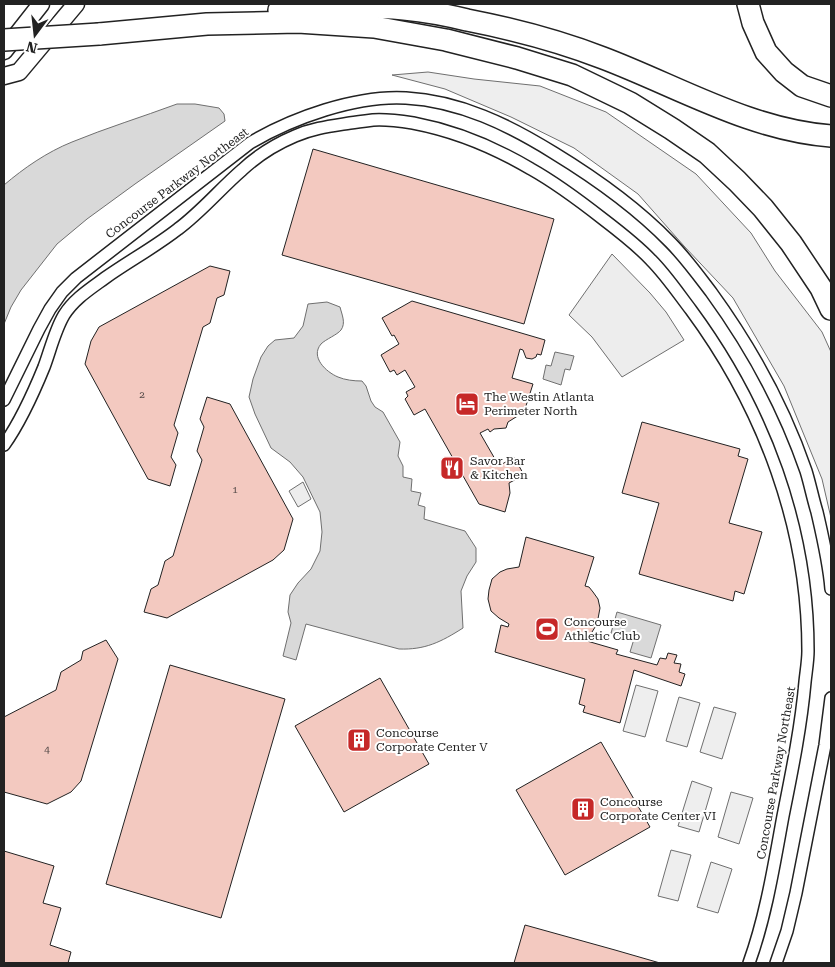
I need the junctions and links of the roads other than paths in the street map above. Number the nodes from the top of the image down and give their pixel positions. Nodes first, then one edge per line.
1 (41, 4) edge
2 (76, 4) edge
3 (748, 4) edge
4 (207, 24) junction
5 (4, 40) edge
6 (4, 51) edge
7 (4, 76) edge
8 (831, 96) edge
9 (831, 136) edge
10 (831, 309) edge
11 (4, 400) edge
12 (4, 445) edge
13 (831, 589) edge
14 (831, 698) edge
15 (749, 963) edge
16 (776, 963) edge

1 - 6 main road
2 - 7 main road
3 - 8 highway
4 - 5 highway, bridge
4 - 9 highway
4 - 10 highway
11 - 13 street, Concourse Parkway Northeast
12 - 15 street, Concourse Parkway Northeast
14 - 16 street

